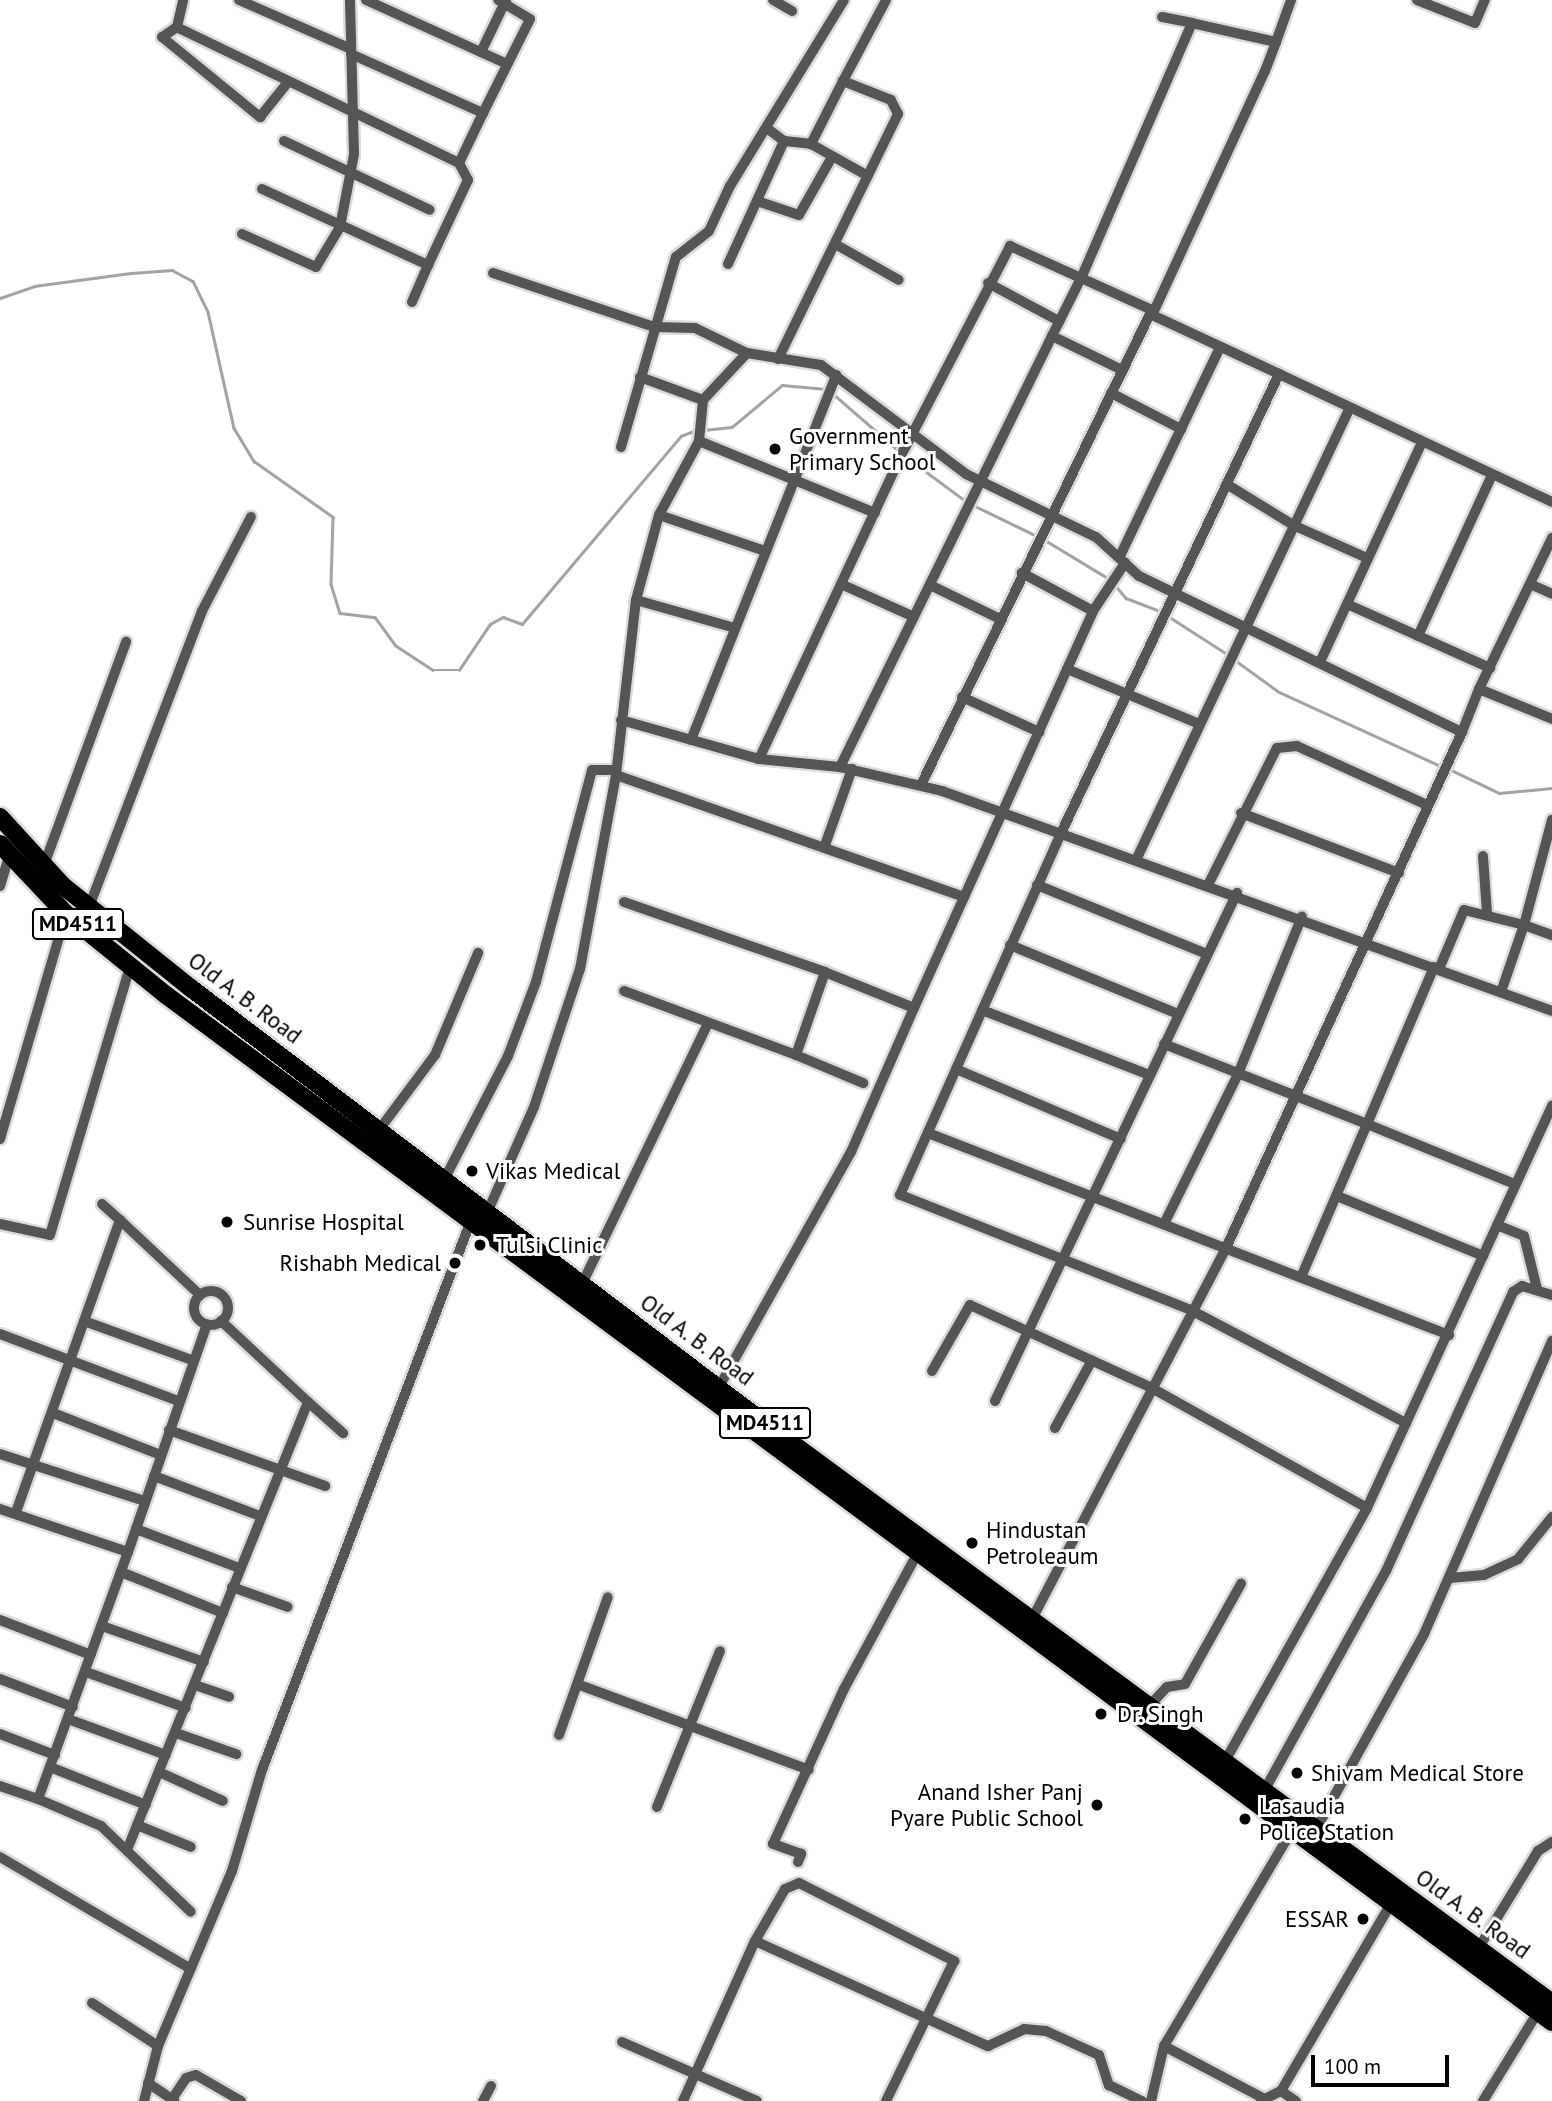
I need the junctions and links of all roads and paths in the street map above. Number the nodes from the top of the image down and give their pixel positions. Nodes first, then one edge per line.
1 (183, 0) edge
2 (239, 0) edge
3 (350, 0) edge
4 (366, 0) edge
5 (773, 0) edge
6 (844, 0) edge
7 (886, 0) edge
8 (1291, 0) edge
9 (1417, 0) edge
10 (1485, 0) edge
11 (503, 1) edge
12 (792, 11) dead end
13 (1163, 17) dead end
14 (1192, 23) junction
15 (177, 27) junction
16 (1276, 42) junction
17 (351, 52) junction
18 (481, 52) junction
19 (508, 64) junction
20 (843, 81) junction
21 (288, 82) junction
22 (483, 113) junction
23 (354, 115) junction
24 (768, 129) junction
25 (284, 141) dead end
26 (784, 141) junction
27 (811, 144) junction
28 (832, 157) junction
29 (459, 163) junction
30 (351, 173) junction
31 (868, 176) junction
32 (262, 190) dead end
33 (757, 201) junction
34 (430, 210) dead end
35 (340, 227) junction
36 (242, 234) dead end
37 (835, 244) junction
38 (728, 264) dead end
39 (428, 265) junction
40 (493, 273) dead end
41 (1081, 278) junction
42 (899, 280) dead end
43 (988, 283) junction
44 (412, 302) dead end
45 (1059, 321) junction
46 (654, 327) junction
47 (1052, 336) junction
48 (1220, 347) junction
49 (747, 354) junction
50 (778, 359) junction
51 (1122, 370) junction
52 (1279, 374) junction
53 (640, 377) junction
54 (834, 380) junction
55 (1111, 394) junction
56 (703, 400) junction
57 (1350, 408) junction
58 (1181, 429) junction
59 (699, 437) junction
60 (912, 437) junction
61 (1422, 442) junction
62 (621, 447) dead end
63 (1492, 475) junction
64 (793, 479) junction
65 (982, 480) junction
66 (1228, 485) junction
67 (1552, 502) edge
68 (1051, 512) junction
69 (875, 513) junction
70 (659, 515) junction
71 (251, 517) dead end
72 (1293, 525) junction
73 (1551, 542) edge
74 (765, 551) junction
75 (1367, 558) junction
76 (1123, 559) junction
77 (1022, 573) junction
78 (841, 584) junction
79 (1530, 584) junction
80 (930, 585) junction
81 (1552, 594) edge
82 (636, 600) junction
83 (1170, 600) junction
84 (1347, 604) junction
85 (1093, 611) junction
86 (914, 617) junction
87 (1000, 619) junction
88 (735, 628) junction
89 (1245, 628) junction
90 (1418, 636) junction
91 (126, 642) dead end
92 (1320, 662) junction
93 (1490, 668) junction
94 (1068, 669) junction
95 (1479, 689) junction
96 (1126, 693) junction
97 (962, 697) junction
98 (1552, 719) edge
99 (621, 720) junction
100 (1199, 724) junction
101 (1039, 732) junction
102 (1462, 732) junction
103 (691, 740) junction
104 (759, 759) junction
105 (839, 767) junction
106 (852, 769) junction
107 (616, 772) junction
108 (921, 785) junction
109 (1427, 805) junction
110 (1002, 812) junction
111 (1241, 813) junction
112 (0, 817) edge
113 (1552, 820) edge
114 (1062, 831) junction
115 (824, 848) junction
116 (5, 849) edge
117 (1540, 854) junction
118 (1483, 856) dead end
119 (1137, 858) junction
120 (1552, 859) edge
121 (44, 866) junction
122 (1399, 873) junction
123 (1209, 883) junction
124 (1037, 885) junction
125 (0, 886) edge
126 (1237, 893) junction
127 (964, 897) junction
128 (624, 902) dead end
129 (89, 907) junction
130 (1487, 913) junction
131 (66, 914) junction
132 (1302, 916) junction
133 (1524, 925) junction
134 (1552, 935) edge
135 (1366, 942) junction
136 (1010, 945) junction
137 (478, 953) dead end
138 (1207, 954) junction
139 (130, 967) junction
140 (1437, 968) junction
141 (825, 972) junction
142 (192, 989) junction
143 (624, 991) dead end
144 (1501, 992) junction
145 (178, 1004) junction
146 (914, 1008) junction
147 (982, 1010) junction
148 (1552, 1011) edge
149 (1178, 1014) junction
150 (708, 1023) junction
151 (1164, 1044) junction
152 (796, 1055) junction
153 (956, 1069) junction
154 (1238, 1074) junction
155 (1150, 1075) junction
156 (863, 1083) dead end
157 (1294, 1097) junction
158 (1552, 1105) edge
159 (1367, 1124) junction
160 (379, 1130) junction
161 (928, 1133) junction
162 (1, 1134) edge
163 (1121, 1139) junction
164 (444, 1180) junction
165 (1515, 1184) junction
166 (1337, 1196) junction
167 (1094, 1198) junction
168 (102, 1204) dead end
169 (487, 1213) junction
170 (120, 1220) junction
171 (470, 1223) junction
172 (0, 1224) edge
173 (1164, 1224) junction
174 (1497, 1225) junction
175 (1226, 1248) junction
176 (1483, 1256) junction
177 (1063, 1260) junction
178 (1301, 1277) junction
179 (582, 1284) junction
180 (1537, 1289) junction
181 (200, 1295) junction
182 (1552, 1295) edge
183 (1191, 1310) junction
184 (85, 1321) junction
185 (221, 1321) junction
186 (207, 1324) junction
187 (1030, 1331) junction
188 (0, 1334) edge
189 (1449, 1335) junction
190 (1552, 1341) edge
191 (192, 1360) junction
192 (1092, 1360) junction
193 (70, 1365) junction
194 (932, 1371) dead end
195 (719, 1387) junction
196 (1150, 1387) junction
197 (178, 1401) junction
198 (995, 1401) dead end
199 (308, 1402) junction
200 (53, 1413) junction
201 (1406, 1423) junction
202 (1055, 1428) dead end
203 (169, 1430) junction
204 (343, 1433) dead end
205 (0, 1454) edge
206 (161, 1455) junction
207 (36, 1462) junction
208 (278, 1470) junction
209 (154, 1476) junction
210 (325, 1486) dead end
211 (145, 1501) junction
212 (1367, 1508) junction
213 (0, 1509) edge
214 (16, 1513) junction
215 (260, 1516) junction
216 (1552, 1517) edge
217 (136, 1529) junction
218 (128, 1552) junction
219 (917, 1554) junction
220 (239, 1568) junction
221 (121, 1572) junction
222 (1450, 1578) junction
223 (1241, 1584) dead end
224 (232, 1587) junction
225 (607, 1597) dead end
226 (288, 1607) dead end
227 (223, 1612) junction
228 (1033, 1616) junction
229 (0, 1620) edge
230 (102, 1626) junction
231 (720, 1651) dead end
232 (91, 1655) junction
233 (204, 1662) junction
234 (86, 1672) junction
235 (0, 1679) edge
236 (577, 1684) junction
237 (195, 1685) junction
238 (229, 1697) dead end
239 (1153, 1703) junction
240 (72, 1707) junction
241 (186, 1708) junction
242 (68, 1720) junction
243 (688, 1725) junction
244 (176, 1732) junction
245 (0, 1734) edge
246 (559, 1735) dead end
247 (236, 1754) dead end
248 (55, 1755) junction
249 (166, 1755) junction
250 (1224, 1763) junction
251 (50, 1767) junction
252 (809, 1770) junction
253 (159, 1772) junction
254 (0, 1786) edge
255 (1264, 1791) junction
256 (38, 1799) junction
257 (223, 1801) dead end
258 (146, 1805) junction
259 (657, 1807) dead end
260 (137, 1825) junction
261 (1293, 1829) junction
262 (1315, 1829) junction
263 (1552, 1842) edge
264 (191, 1847) dead end
265 (127, 1850) junction
266 (0, 1857) edge
267 (798, 1862) dead end
268 (1392, 1902) junction
269 (191, 1912) dead end
270 (755, 1941) junction
271 (1478, 1949) junction
272 (191, 1969) junction
273 (92, 2003) dead end
274 (1547, 2012) edge
275 (927, 2018) junction
276 (622, 2042) dead end
277 (158, 2046) junction
278 (1164, 2046) junction
279 (695, 2074) junction
280 (148, 2083) junction
281 (491, 2086) dead end
282 (1281, 2091) junction
283 (1262, 2099) edge
284 (173, 2100) edge
285 (144, 2101) edge
286 (241, 2101) edge
287 (483, 2101) edge
288 (683, 2101) edge
289 (757, 2101) edge
290 (886, 2101) edge
291 (1142, 2101) edge
292 (1151, 2101) edge
293 (1296, 2101) edge
294 (1483, 2101) edge

1 - 15 street
2 - 17 street
3 - 17 street
4 - 18 street
5 - 12 street
6 - 24 street
7 - 20 street
8 - 16 street
9 - 10 street
11 - 18 street
11 - 19 street
13 - 14 street
14 - 16 street
14 - 41 street
15 - 21 street
15 - 21 street
16 - 41 street
17 - 22 street
17 - 23 street
18 - 19 street
19 - 22 street
20 - 27 street
20 - 31 street
21 - 23 street
22 - 29 street
23 - 29 street
23 - 30 street
24 - 26 street
24 - 46 street
25 - 30 street
26 - 27 street
26 - 33 street
27 - 28 street
28 - 31 street
28 - 33 street
29 - 39 street
30 - 34 street
30 - 35 street
31 - 37 street
32 - 35 street
33 - 38 street
35 - 36 street
35 - 39 street
37 - 42 street
37 - 50 street
39 - 44 street
40 - 46 street
41 - 43 street
41 - 45 street
43 - 45 street
43 - 60 street
45 - 47 street
46 - 49 street
46 - 53 street
47 - 51 street
47 - 65 street
48 - 51 street
48 - 52 street
48 - 58 street
49 - 50 street
49 - 56 street
50 - 54 street
51 - 55 street
52 - 57 street
52 - 66 street
53 - 56 street
53 - 62 street
54 - 60 street
54 - 64 street
55 - 58 street
55 - 68 street
56 - 59 street
57 - 61 street
57 - 72 street
58 - 76 street
59 - 64 street
59 - 70 street
60 - 65 street
60 - 69 street
61 - 63 street
61 - 75 street
63 - 67 street
63 - 90 street
64 - 69 street
64 - 74 street
65 - 68 street
65 - 80 street
66 - 72 street
66 - 83 street
68 - 76 street
68 - 77 street
69 - 78 street
70 - 74 street
70 - 82 street
71 - 129 street
72 - 75 street
72 - 89 street
73 - 79 street
74 - 88 street
75 - 84 street
76 - 83 street
76 - 85 street
77 - 85 street
77 - 87 street
78 - 86 street
78 - 104 street
79 - 81 street
79 - 93 street
80 - 86 street
80 - 87 street
82 - 88 street
82 - 99 street
83 - 89 street
83 - 96 street
84 - 90 street
84 - 92 street
85 - 94 street
86 - 105 street
87 - 97 street
88 - 103 street
89 - 92 street
89 - 100 street
90 - 93 street
91 - 121 street
92 - 102 street
93 - 95 street
94 - 96 street
94 - 101 street
95 - 98 street
95 - 102 street
96 - 100 street
96 - 114 street
97 - 101 street
97 - 108 street
99 - 103 street
99 - 107 street
100 - 119 street
101 - 110 street
102 - 109 street
103 - 104 street
104 - 105 street
105 - 106 street
106 - 108 street
106 - 115 street
107 - 115 street
107 - 164 street
107 - 169 street
108 - 110 street
109 - 111 street
109 - 122 street
110 - 114 street
110 - 127 street
111 - 122 street
111 - 123 street
112 - 121 main road, Old A. B. Road / MD4511
113 - 117 street
114 - 119 street
114 - 124 street
115 - 127 street
116 - 125 street
116 - 131 main road, Old A. B. Road / MD4511
117 - 120 street
117 - 133 street
118 - 130 street
119 - 123 street
121 - 129 main road, Old A. B. Road / MD4511
122 - 135 street
123 - 126 street
124 - 136 street
124 - 138 street
126 - 132 street
126 - 138 street
127 - 146 street
128 - 141 street
129 - 142 main road, Old A. B. Road / MD4511
130 - 133 street
130 - 140 street
131 - 139 main road, Old A. B. Road / MD4511
131 - 162 street
132 - 135 street
132 - 154 street
133 - 134 street
133 - 144 street
135 - 140 street
135 - 157 street
136 - 147 street
136 - 149 street
137 - 160 street
138 - 149 street
139 - 145 main road, Old A. B. Road / MD4511
139 - 172 street
140 - 144 street
140 - 159 street
141 - 146 street
141 - 152 street
142 - 145 main road
142 - 160 main road, Old A. B. Road / MD4511
143 - 150 street
144 - 148 street
145 - 171 main road, Old A. B. Road / MD4511
146 - 195 street
147 - 153 street
147 - 155 street
149 - 151 street
150 - 152 street
150 - 179 street
151 - 154 street
151 - 155 street
152 - 156 street
153 - 161 street
153 - 163 street
154 - 157 street
154 - 173 street
155 - 163 street
157 - 159 street
157 - 175 street
158 - 165 street
159 - 165 street
159 - 166 street
160 - 164 main road, Old A. B. Road / MD4511
161 - 167 street
161 - 177 street
163 - 167 street
164 - 169 main road, Old A. B. Road / MD4511
165 - 174 street
166 - 176 street
166 - 178 street
167 - 173 street
167 - 177 street
168 - 170 street
169 - 179 main road, Old A. B. Road / MD4511
170 - 181 street
170 - 184 street
171 - 219 main road, Old A. B. Road / MD4511
171 - 272 street
173 - 175 street
174 - 176 street
174 - 180 street
175 - 178 street
175 - 183 street
176 - 189 street
177 - 183 street
177 - 187 street
178 - 189 street
179 - 195 main road, Old A. B. Road / MD4511
180 - 182 street
180 - 255 street
181 - 185 street
181 - 186 street
183 - 196 street
183 - 201 street
184 - 191 street
184 - 193 street
185 - 186 street
185 - 199 street
186 - 191 street
187 - 192 street
187 - 194 street
187 - 198 street
188 - 193 street
189 - 201 street
190 - 222 street
191 - 197 street
192 - 196 street
192 - 202 street
193 - 197 street
193 - 200 street
195 - 228 main road, Old A. B. Road / MD4511
196 - 212 street
196 - 228 street
197 - 203 street
199 - 204 street
199 - 208 street
200 - 206 street
200 - 207 street
201 - 212 street
203 - 206 street
203 - 208 street
205 - 207 street
206 - 209 street
207 - 211 street
207 - 214 street
208 - 210 street
208 - 215 street
209 - 211 street
209 - 215 street
211 - 217 street
212 - 250 street
213 - 214 street
214 - 218 street
215 - 220 street
216 - 222 street
217 - 218 street
217 - 220 street
218 - 221 street
219 - 252 street
219 - 261 main road, Old A. B. Road / MD4511
220 - 224 street
221 - 227 street
221 - 230 street
222 - 262 street
223 - 239 street
224 - 226 street
224 - 227 street
225 - 236 street
227 - 233 street
228 - 239 main road, Old A. B. Road / MD4511
229 - 232 street
230 - 232 street
230 - 233 street
231 - 243 street
232 - 234 street
233 - 237 street
234 - 240 street
234 - 241 street
235 - 240 street
236 - 243 street
236 - 246 street
237 - 238 street
237 - 241 street
239 - 250 main road, Old A. B. Road / MD4511
240 - 242 street
241 - 244 street
242 - 248 street
242 - 249 street
243 - 252 street
243 - 259 street
244 - 247 street
244 - 249 street
245 - 248 street
248 - 251 street
249 - 253 street
250 - 255 main road, Old A. B. Road / MD4511
251 - 256 street
251 - 258 street
252 - 267 street
253 - 257 street
253 - 258 street
254 - 256 street
255 - 262 main road, Old A. B. Road / MD4511
256 - 265 street
258 - 260 street
260 - 264 street
260 - 265 street
261 - 268 main road, Old A. B. Road / MD4511
261 - 278 street
262 - 271 main road, Old A. B. Road / MD4511
263 - 271 street
265 - 269 street
266 - 272 street
268 - 274 main road, Old A. B. Road / MD4511
268 - 282 street
270 - 275 street
270 - 275 street
270 - 279 street
271 - 274 main road, Old A. B. Road / MD4511
272 - 277 street
273 - 277 street
274 - 294 street
275 - 290 street
275 - 291 street
276 - 279 street
277 - 280 street
278 - 283 street
278 - 292 street
279 - 288 street
279 - 289 street
280 - 284 street
280 - 285 street
281 - 287 street
282 - 283 street
282 - 293 street
284 - 286 street

